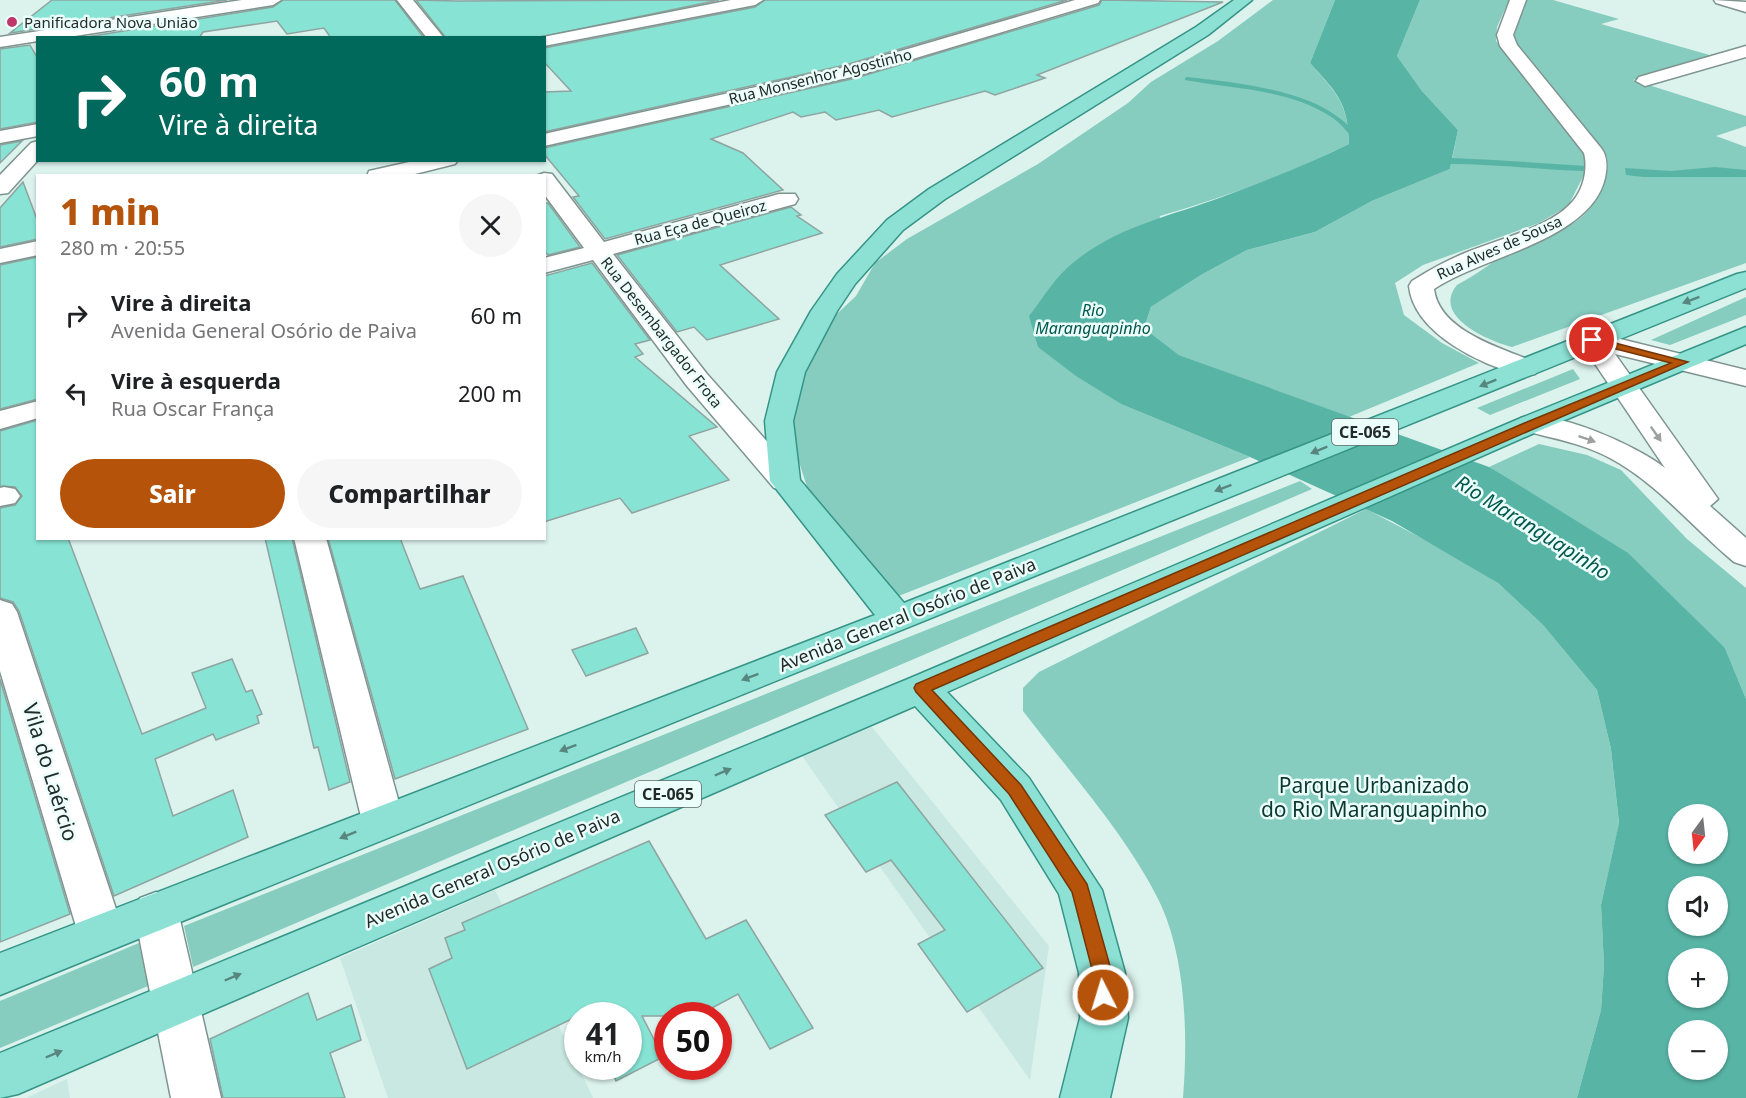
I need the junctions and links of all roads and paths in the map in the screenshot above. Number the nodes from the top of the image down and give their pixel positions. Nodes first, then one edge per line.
1 (174, 0) edge
2 (273, 0) edge
3 (405, 0) edge
4 (755, 0) edge
5 (1092, 0) edge
6 (1244, 0) edge
7 (1518, 0) edge
8 (1722, 0) edge
9 (1496, 4) dead end
10 (1746, 7) edge
11 (157, 19) junction
12 (41, 36) edge
13 (141, 36) edge
14 (434, 36) edge
15 (36, 37) edge
16 (546, 41) edge
17 (0, 42) edge
18 (1746, 51) edge
19 (1645, 81) dead end
20 (36, 130) edge
21 (0, 137) edge
22 (546, 140) edge
23 (36, 149) edge
24 (439, 162) edge
25 (1590, 167) junction
26 (387, 174) edge
27 (546, 181) edge
28 (0, 188) edge
29 (787, 199) dead end
30 (36, 248) edge
31 (597, 251) junction
32 (0, 256) edge
33 (546, 265) edge
34 (1746, 279) edge
35 (1746, 335) edge
36 (1592, 340) junction
37 (1682, 362) junction
38 (1525, 368) junction
39 (1746, 378) edge
40 (1623, 386) junction
41 (36, 411) edge
42 (0, 420) edge
43 (1521, 428) junction
44 (785, 481) junction
45 (311, 540) edge
46 (1740, 550) edge
47 (0, 612) edge
48 (898, 620) junction
49 (921, 688) junction
50 (383, 821) junction
51 (156, 911) junction
52 (101, 933) junction
53 (0, 974) edge
54 (176, 1001) junction
55 (0, 1077) edge
56 (196, 1098) edge
57 (1085, 1098) edge

1 - 11 street
2 - 11 street
3 - 14 street
4 - 16 street
5 - 22 street, Rua Monsenhor Agostinho
6 - 44 main road
7 - 25 street
8 - 10 street
9 - 25 street
11 - 12 street
11 - 13 street
15 - 17 street
18 - 19 street
20 - 21 street
23 - 28 street
24 - 26 street
25 - 38 street, Rua Alves de Sousa
27 - 31 street, Rua Desembargador Frota
29 - 31 street, Rua Eça de Queiroz
30 - 32 street
31 - 33 street, Rua Eça de Queiroz
31 - 44 street, Rua Desembargador Frota
34 -> 36 main road, Avenida General Osório de Paiva / CE-065
35 - 37 main road, Avenida General Osório de Paiva / CE-065
36 - 37 street
36 - 38 main road, Avenida General Osório de Paiva / CE-065
36 - 40 street
37 - 39 street
37 - 40 main road, Avenida General Osório de Paiva / CE-065
38 -> 48 main road, Avenida General Osório de Paiva / CE-065
40 - 43 main road, Avenida General Osório de Paiva / CE-065
40 -> 46 street
41 - 42 street
43 -> 46 street
43 - 49 main road, Avenida General Osório de Paiva / CE-065
44 - 48 main road
45 - 50 street
47 - 52 street, Vila do Laércio
48 -> 50 main road, Avenida General Osório de Paiva / CE-065
54 -> 49 main road, Avenida General Osório de Paiva / CE-065
49 - 57 main road
50 -> 51 main road, Avenida General Osório de Paiva / CE-065
51 - 52 main road, Avenida General Osório de Paiva / CE-065
51 - 54 street
52 - 53 main road, Avenida General Osório de Paiva / CE-065
55 -> 54 main road, Avenida General Osório de Paiva / CE-065
54 - 56 street

